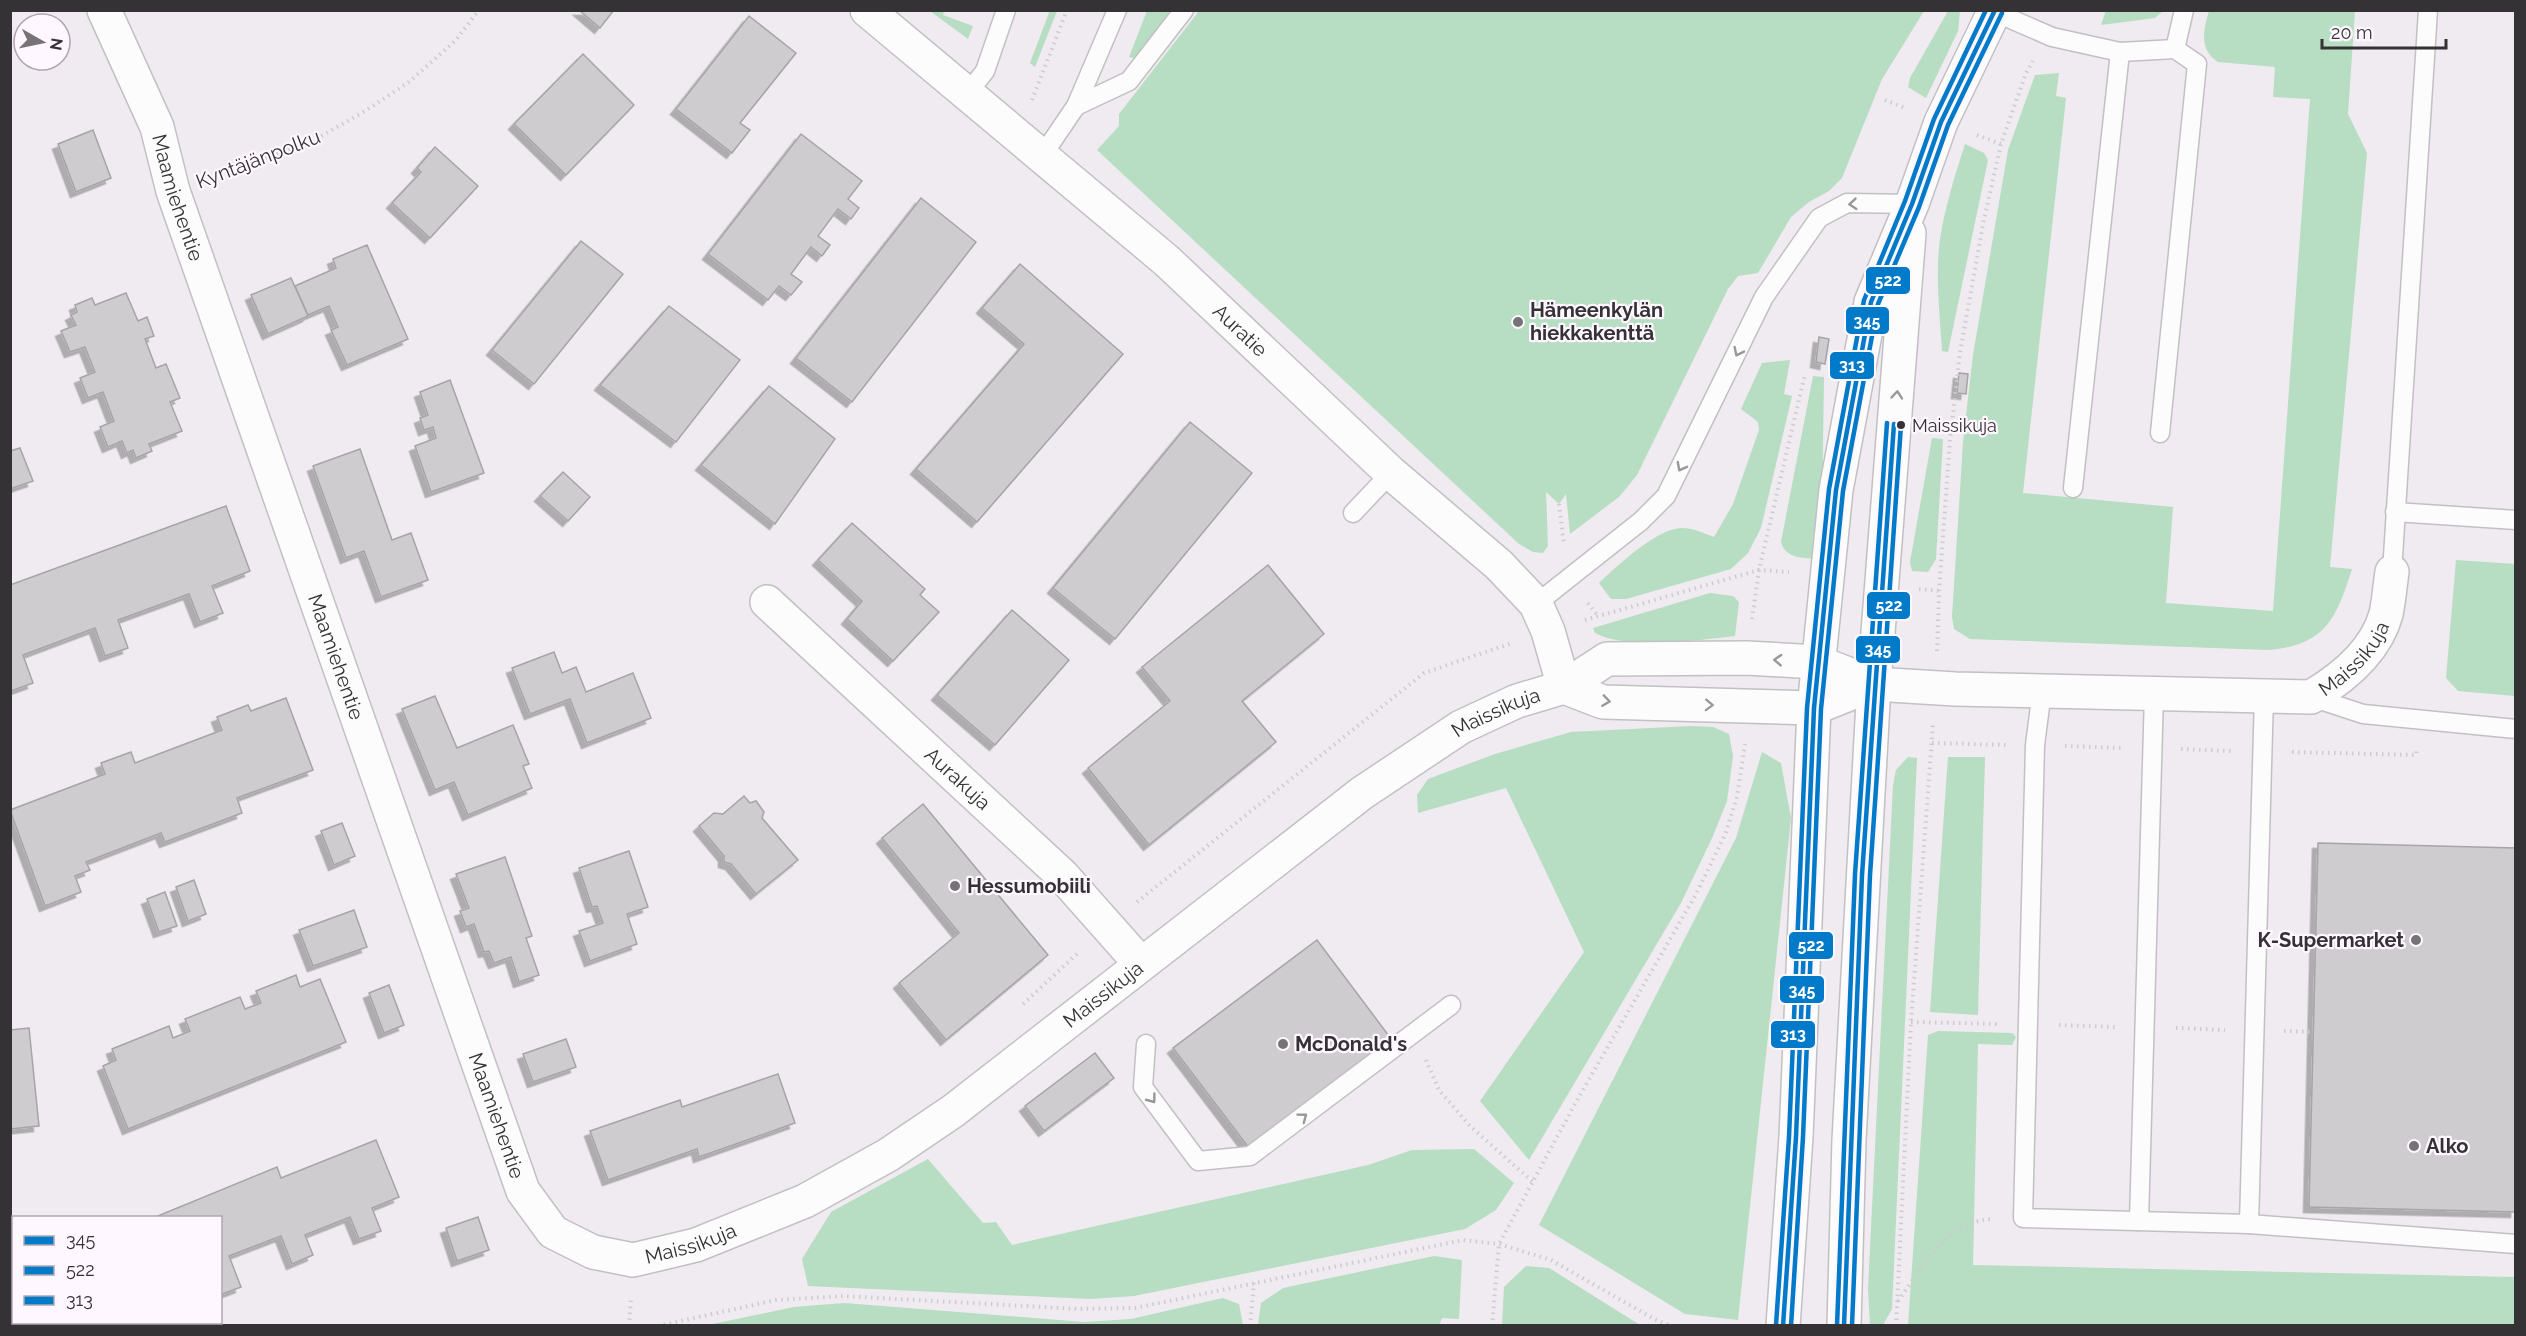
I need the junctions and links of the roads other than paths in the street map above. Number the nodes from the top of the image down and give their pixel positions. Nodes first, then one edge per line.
1 (104, 10) edge
2 (867, 10) edge
3 (1006, 10) edge
4 (1118, 10) edge
5 (1184, 10) edge
6 (2184, 10) edge
7 (2428, 10) edge
8 (1993, 12) edge
9 (2175, 49) junction
10 (2120, 52) junction
11 (967, 94) junction
12 (1076, 106) junction
13 (1042, 156) junction
14 (1912, 204) junction
15 (2160, 433) dead end
16 (1391, 473) junction
17 (2073, 488) dead end
18 (2396, 512) junction
19 (1353, 513) dead end
20 (2516, 520) edge
21 (2392, 572) joint
22 (767, 602) dead end
23 (1536, 604) junction
24 (1817, 662) junction
25 (1874, 684) junction
26 (1564, 687) junction
27 (2042, 691) junction
28 (2154, 694) junction
29 (2264, 696) junction
30 (2312, 697) junction
31 (1814, 708) junction
32 (2516, 729) edge
33 (1140, 963) junction
34 (1451, 1005) dead end
35 (1146, 1044) dead end
36 (2139, 1221) junction
37 (2249, 1224) junction
38 (2516, 1244) edge
39 (621, 1260) joint
40 (1783, 1326) edge
41 (1844, 1326) edge

1 - 39 street, Maamiehentie
2 - 11 street, Auratie
3 - 11 lane
4 - 12 lane
5 - 12 lane
6 - 9 lane
7 - 18 lane
8 - 10 lane
8 - 14 street
9 - 10 lane
9 - 15 lane
10 - 17 lane
11 - 13 street, Auratie
12 - 13 lane
13 - 16 street, Auratie
14 -> 23 lane
14 - 24 street
25 -> 14 street
16 - 19 lane
16 - 23 street, Auratie
18 - 20 lane
18 - 21 lane
21 - 30 street, Maissikuja
22 - 33 street, Aurakuja
23 - 26 street, Auratie
24 - 25 street, Maissikuja
24 -> 26 street, Maissikuja
24 - 31 street
25 - 27 street, Maissikuja
25 - 31 street, Maissikuja
25 - 41 street
26 -> 31 street, Maissikuja
26 - 33 street, Maissikuja
27 - 28 street, Maissikuja
27 - 36 lane
28 - 29 street, Maissikuja
28 - 36 lane
29 - 30 street, Maissikuja
29 - 37 lane
30 - 32 lane
31 - 40 street
33 - 39 street, Maissikuja
35 -> 34 lane
36 - 37 lane
37 - 38 lane

